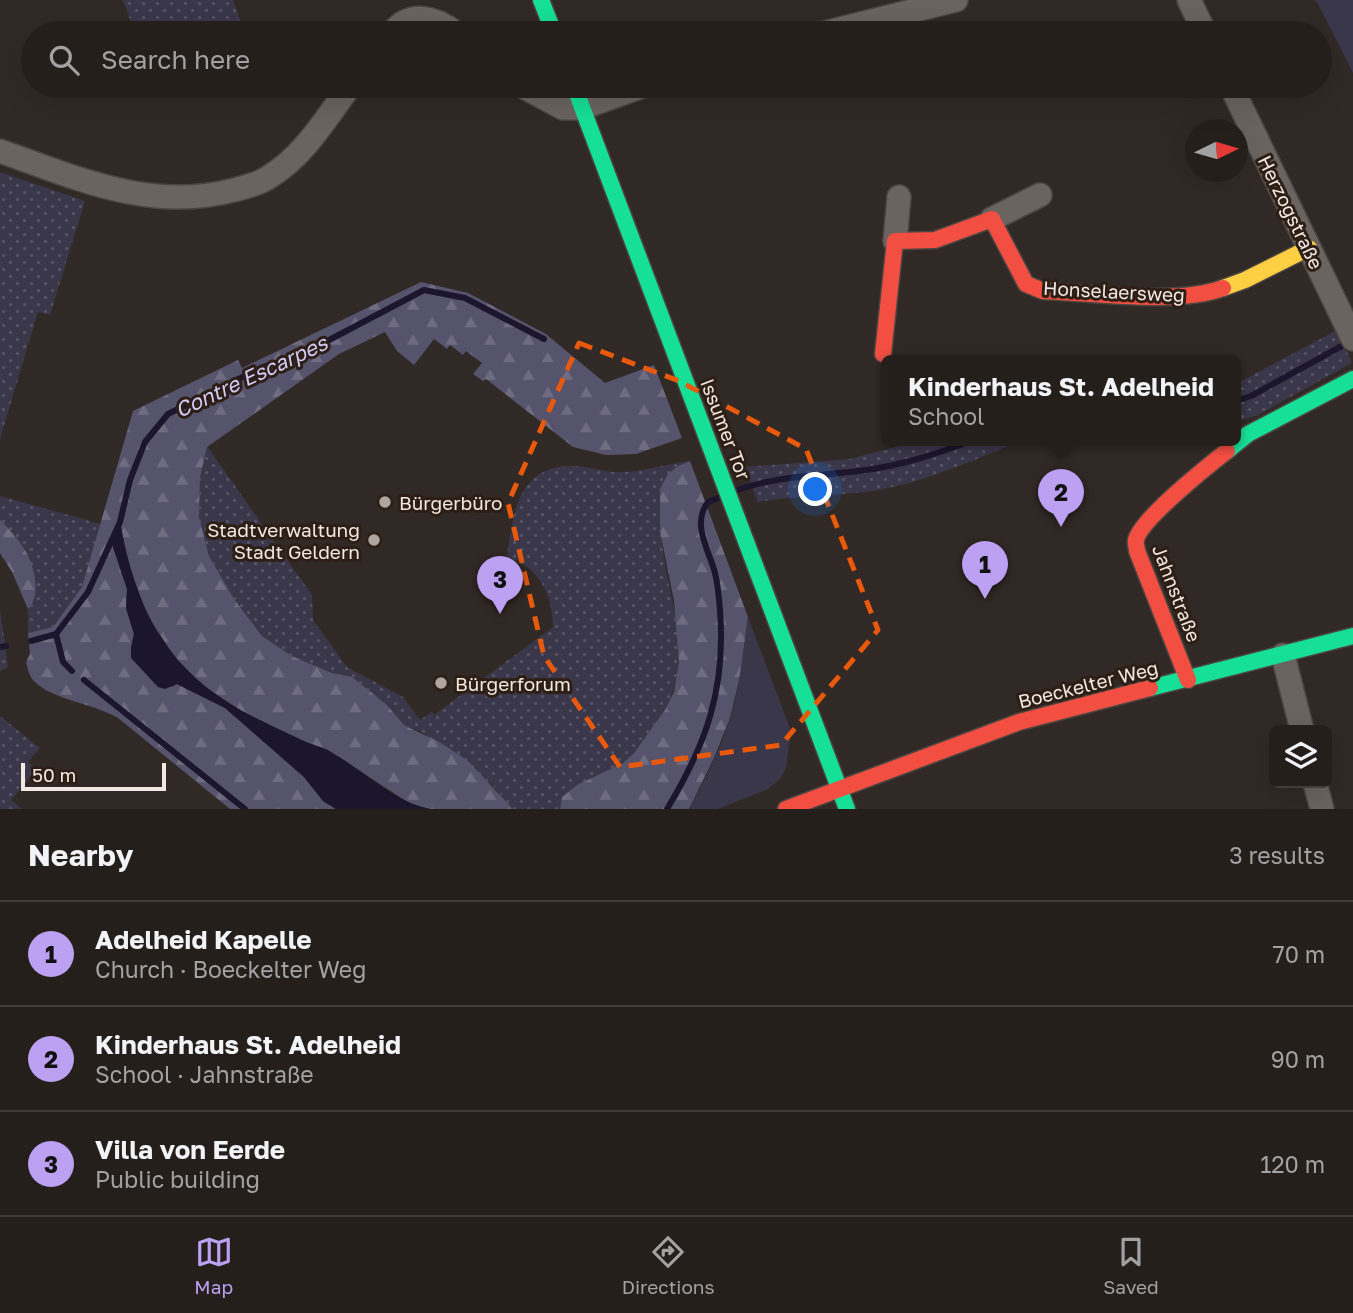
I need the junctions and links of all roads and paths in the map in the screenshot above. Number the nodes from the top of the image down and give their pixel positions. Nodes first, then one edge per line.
1 (541, 0) edge
2 (956, 0) edge
3 (1189, 0) edge
4 (405, 21) edge
5 (436, 21) edge
6 (549, 21) edge
7 (872, 21) edge
8 (1199, 21) edge
9 (341, 98) edge
10 (544, 98) edge
11 (578, 98) edge
12 (610, 98) edge
13 (1237, 98) edge
14 (582, 108) junction
15 (0, 151) edge
16 (1040, 195) dead end
17 (899, 197) dead end
18 (992, 219) junction
19 (895, 241) junction
20 (1308, 248) junction
21 (1348, 329) edge
22 (883, 354) dead end
23 (1353, 379) edge
24 (1241, 440) edge
25 (1233, 446) edge
26 (1353, 636) edge
27 (1283, 655) junction
28 (1188, 680) junction
29 (1301, 725) edge
30 (839, 788) junction
31 (1316, 788) edge
32 (786, 809) edge
33 (847, 809) edge
34 (1322, 809) edge

1 - 6 street
2 - 7 street
3 - 8 street
4 - 5 street
9 - 15 street
10 - 14 street
11 - 14 street, Issumer Tor
12 - 14 street
13 - 20 street, Herzogstraße
14 - 30 street, Issumer Tor
16 - 18 street
17 - 19 street
18 - 19 street
18 - 20 street, Honselaersweg
19 - 22 street
20 - 21 street, Herzogstraße
23 - 24 street, Jahnstraße
25 - 28 street, Jahnstraße
26 - 27 street, Boeckelter Weg
27 - 28 street, Boeckelter Weg
27 - 29 street
28 - 30 street, Boeckelter Weg
30 - 32 street, Boeckelter Weg
30 - 33 street, Issumer Tor
31 - 34 street

